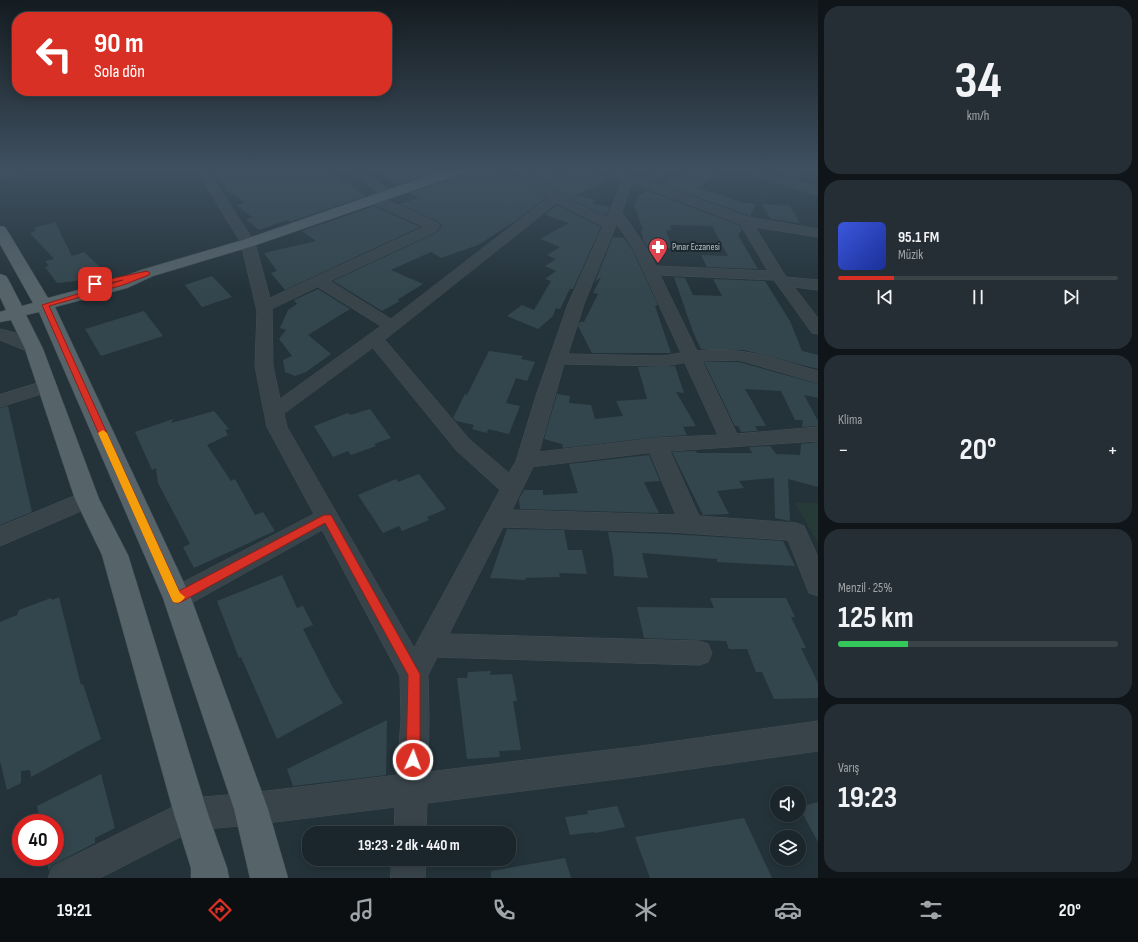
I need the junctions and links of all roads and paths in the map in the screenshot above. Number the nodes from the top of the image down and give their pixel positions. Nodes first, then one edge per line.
1 (227, 210) edge
2 (344, 210) edge
3 (405, 210) edge
4 (541, 210) edge
5 (590, 210) edge
6 (618, 210) edge
7 (716, 210) edge
8 (613, 218) junction
9 (746, 221) junction
10 (0, 230) edge
11 (818, 233) edge
12 (248, 243) junction
13 (650, 270) junction
14 (0, 278) edge
15 (780, 278) junction
16 (319, 281) junction
17 (818, 285) edge
18 (42, 302) junction
19 (263, 307) junction
20 (7, 310) edge
21 (392, 326) junction
22 (818, 330) edge
23 (0, 334) edge
24 (375, 339) junction
25 (33, 348) junction
26 (690, 358) junction
27 (559, 360) junction
28 (818, 377) edge
29 (48, 386) junction
30 (0, 401) edge
31 (274, 412) junction
32 (818, 434) edge
33 (731, 441) junction
34 (657, 445) junction
35 (526, 461) junction
36 (512, 488) junction
37 (87, 499) junction
38 (327, 517) junction
39 (496, 518) junction
40 (691, 524) junction
41 (0, 537) edge
42 (818, 586) edge
43 (177, 598) junction
44 (429, 645) junction
45 (699, 653) dead end
46 (414, 674) junction
47 (818, 736) edge
48 (412, 788) junction
49 (251, 809) junction
50 (191, 814) junction
51 (410, 826) edge
52 (409, 866) edge
53 (65, 878) edge
54 (210, 878) edge
55 (269, 878) edge
56 (408, 878) edge

1 - 12 street
2 - 12 main road
3 - 16 street
4 - 21 street
5 - 8 street
6 - 8 street
7 - 9 street
8 - 13 street
8 - 27 street
9 - 11 street
9 - 15 street
10 - 18 main road
12 - 18 main road
12 - 19 street
13 - 15 street
13 - 26 street
14 - 20 main road
15 - 17 street
15 - 22 street
16 - 19 street
16 - 21 street
18 - 20 main road
18 - 43 main road
19 - 31 street
20 - 25 main road
21 - 24 street
23 - 25 street
24 - 31 street
24 - 36 street
25 - 29 main road
26 - 27 street
26 - 28 street
26 - 33 street
27 - 35 street
29 - 30 street
29 - 37 main road
31 - 38 street
32 - 33 street
33 - 34 street
34 - 35 street
34 - 40 street
35 - 36 street
36 - 39 street
37 - 41 street
37 - 50 main road
38 - 43 street
38 - 46 street
39 - 40 street
39 - 44 street
40 - 42 street
43 - 49 main road
44 - 45 street
44 - 46 street
46 - 48 street
47 - 48 street
48 - 49 street
48 - 51 street
49 - 50 street
49 - 55 main road
50 - 53 street
50 - 54 main road
52 - 56 street

